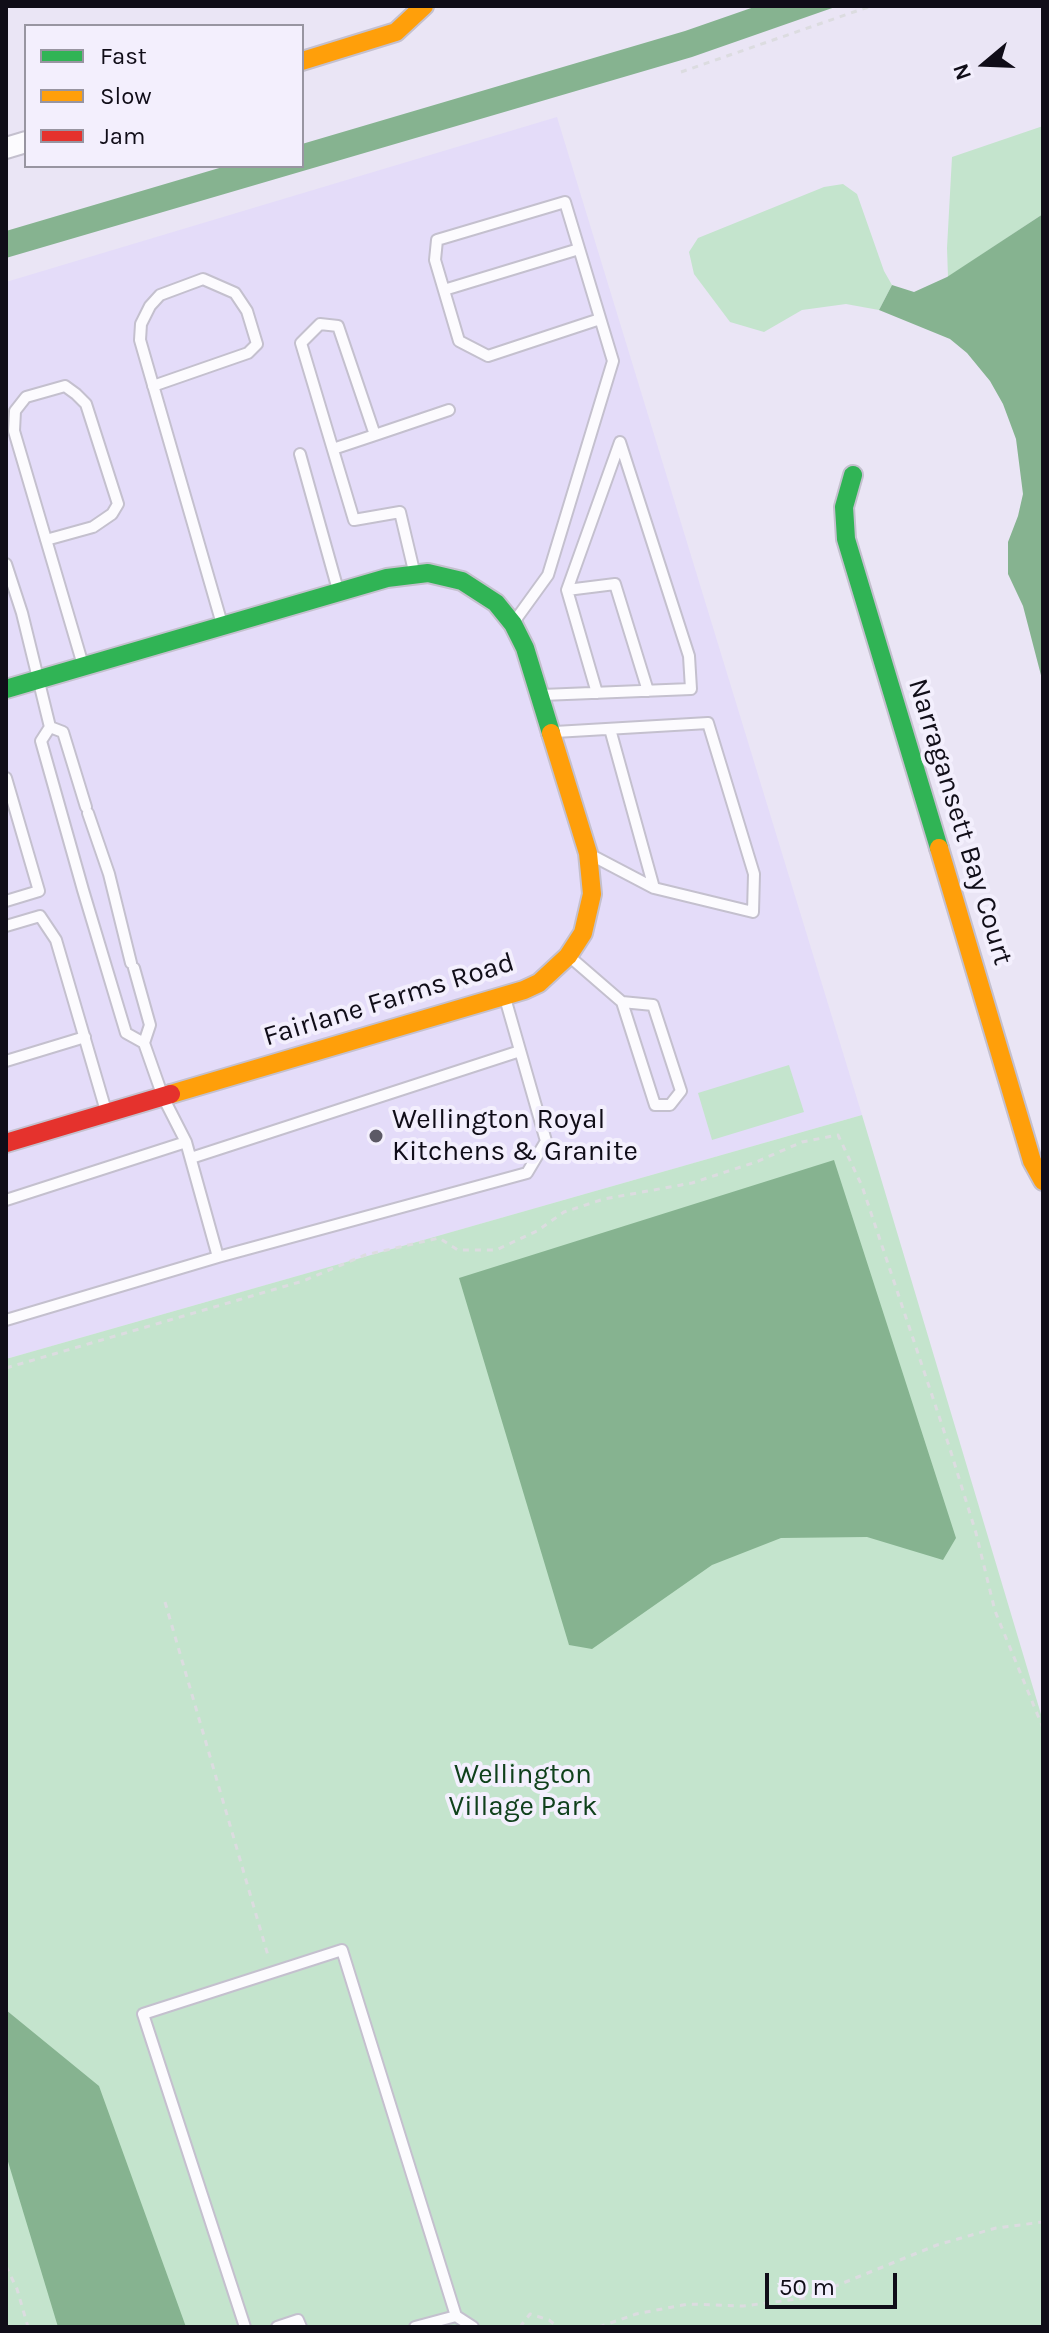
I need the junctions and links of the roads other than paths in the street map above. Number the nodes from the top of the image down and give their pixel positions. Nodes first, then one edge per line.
1 (424, 6) edge
2 (304, 60) edge
3 (579, 249) junction
4 (444, 290) junction
5 (600, 319) junction
6 (153, 386) junction
7 (449, 410) dead end
8 (375, 435) junction
9 (333, 449) junction
10 (300, 454) dead end
11 (853, 475) dead end
12 (46, 540) junction
13 (6, 564) edge
14 (414, 573) junction
15 (567, 590) junction
16 (338, 592) junction
17 (513, 624) junction
18 (222, 626) junction
19 (83, 667) junction
20 (37, 680) junction
21 (6, 689) edge
22 (648, 691) junction
23 (597, 693) junction
24 (540, 695) junction
25 (50, 727) junction
26 (610, 729) junction
27 (551, 732) junction
28 (6, 778) edge
29 (588, 853) junction
30 (654, 888) junction
31 (6, 901) edge
32 (6, 926) edge
33 (568, 956) junction
34 (504, 996) junction
35 (622, 1002) junction
36 (85, 1037) junction
37 (144, 1043) junction
38 (520, 1051) junction
39 (6, 1061) edge
40 (163, 1097) junction
41 (107, 1113) junction
42 (186, 1142) junction
43 (6, 1143) edge
44 (191, 1158) junction
45 (1043, 1181) edge
46 (6, 1200) edge
47 (218, 1257) junction
48 (6, 1320) edge
49 (456, 2316) junction
50 (245, 2327) edge
51 (277, 2327) edge
52 (301, 2327) edge
53 (415, 2327) edge
54 (473, 2327) edge

1 - 2 street
3 - 4 lane
3 - 4 lane
3 - 5 lane
4 - 5 lane
5 - 17 lane
6 - 6 lane
6 - 18 lane
7 - 8 lane
8 - 9 lane
8 - 9 lane
9 - 14 lane
10 - 16 lane
11 - 45 street, Narragansett Bay Court
12 - 12 lane
12 - 19 lane
13 - 20 lane
14 - 16 street, Fairlane Farms Road
14 - 17 street, Fairlane Farms Road
15 - 22 lane
15 - 22 lane
15 - 23 lane
16 - 18 street, Fairlane Farms Road
17 - 24 street, Fairlane Farms Road
18 - 19 street, Fairlane Farms Road
19 - 20 street, Fairlane Farms Road
20 - 21 street, Fairlane Farms Road
20 - 25 lane
22 - 23 lane
23 - 24 lane
24 - 27 street, Fairlane Farms Road
25 - 37 lane
25 - 37 lane
26 - 27 lane
26 - 30 lane
26 - 30 lane
27 - 29 street, Fairlane Farms Road
28 - 31 lane
29 - 30 lane
29 - 33 street, Fairlane Farms Road
32 - 36 lane
33 - 34 street, Fairlane Farms Road
33 - 35 lane
34 - 38 lane
34 - 40 street, Fairlane Farms Road
35 - 35 lane
36 - 39 lane
36 - 41 lane
37 - 40 lane
38 - 44 lane
38 - 47 lane
40 - 41 street, Fairlane Farms Road
40 - 42 lane
41 - 43 street, Fairlane Farms Road
42 - 44 lane
42 - 46 lane
44 - 47 lane
47 - 48 lane
49 - 50 lane
49 - 53 lane
49 - 54 lane
51 - 52 lane

